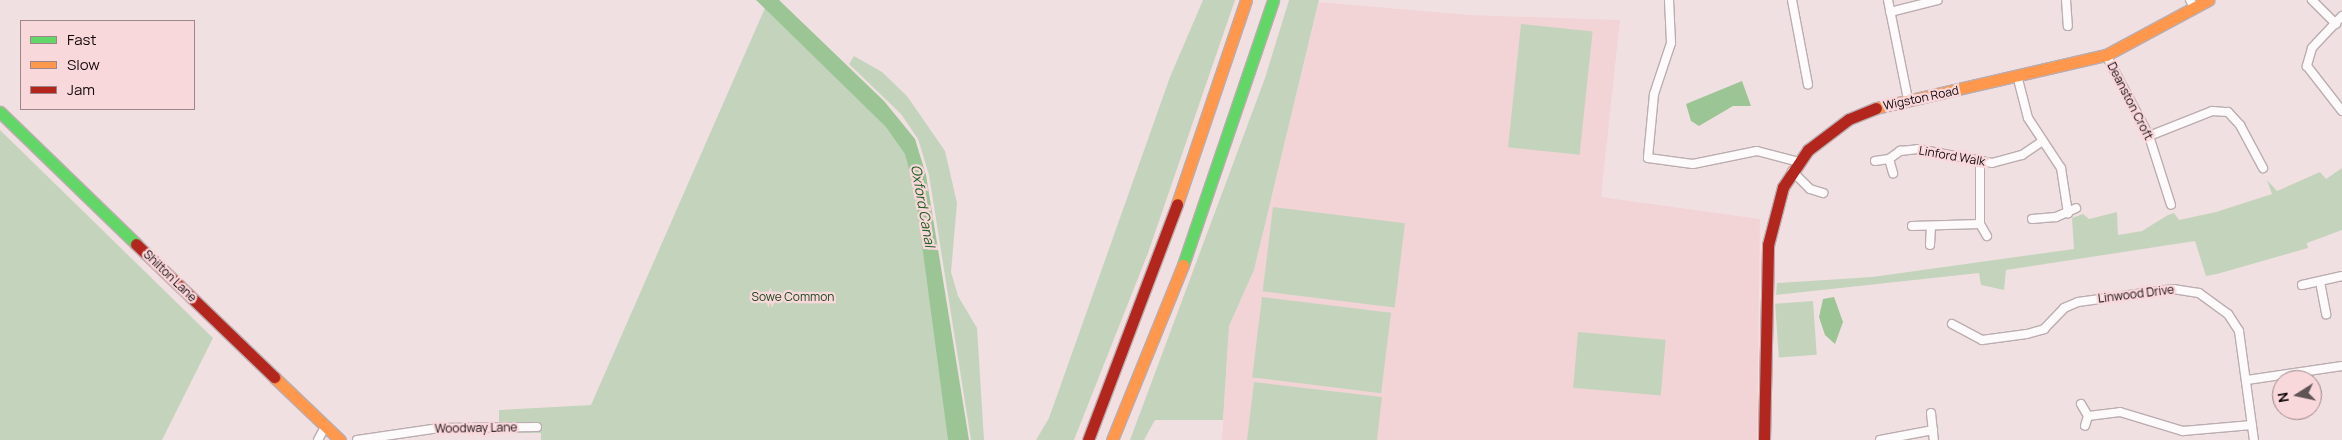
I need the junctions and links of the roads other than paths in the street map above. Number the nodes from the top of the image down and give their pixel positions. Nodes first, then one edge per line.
1 (1246, 0) edge
2 (1273, 0) edge
3 (1669, 0) edge
4 (1792, 0) edge
5 (1888, 0) edge
6 (1938, 0) edge
7 (2066, 0) edge
8 (2208, 0) edge
9 (2312, 0) edge
10 (2192, 4) edge
11 (1890, 12) junction
12 (2342, 16) edge
13 (2336, 24) junction
14 (2068, 26) dead end
15 (2106, 55) junction
16 (2018, 78) junction
17 (1808, 85) dead end
18 (1908, 98) junction
19 (2342, 111) edge
20 (0, 112) edge
21 (2149, 136) junction
22 (2043, 141) junction
23 (1889, 159) junction
24 (1875, 161) dead end
25 (1980, 162) junction
26 (1796, 166) junction
27 (2263, 168) dead end
28 (1893, 173) dead end
29 (1823, 193) dead end
30 (2171, 205) dead end
31 (2076, 208) dead end
32 (2068, 213) junction
33 (2032, 219) dead end
34 (1980, 224) junction
35 (1912, 226) dead end
36 (1931, 227) junction
37 (1987, 236) dead end
38 (1930, 245) dead end
39 (2342, 276) edge
40 (2320, 282) junction
41 (2302, 285) dead end
42 (2326, 314) dead end
43 (1952, 324) dead end
44 (2342, 366) edge
45 (2247, 380) junction
46 (2082, 404) dead end
47 (1931, 413) dead end
48 (2088, 416) junction
49 (2252, 425) junction
50 (2085, 426) dead end
51 (537, 427) dead end
52 (324, 428) junction
53 (1933, 430) junction
54 (318, 440) edge
55 (340, 440) edge
56 (357, 440) edge
57 (1088, 440) edge
58 (1112, 440) edge
59 (1764, 440) edge
60 (1880, 440) edge
61 (1934, 440) edge
62 (2254, 440) edge

1 - 57 main road
2 - 58 main road
3 - 26 street
4 - 17 street
5 - 11 street
6 - 11 street
7 - 14 street
8 - 10 main road, Wigston Road
9 - 13 street
10 - 15 main road, Wigston Road
11 - 18 street
12 - 13 street
13 - 19 street
15 - 16 main road, Wigston Road
15 - 21 street, Deanston Croft
16 - 18 main road, Wigston Road
16 - 22 street
18 - 26 main road, Wigston Road
20 - 52 main road, Shilton Lane
21 - 27 street
21 - 30 street, Deanston Croft
22 - 25 street, Linford Walk
22 - 32 street
23 - 24 street, Linford Walk
23 - 25 street, Linford Walk
23 - 28 street
25 - 34 street
26 - 29 street
26 - 59 main road, Wigston Road
31 - 32 street
32 - 33 street
34 - 36 street
34 - 37 street
35 - 36 street
36 - 38 street
39 - 40 street
40 - 41 street
40 - 42 street
43 - 45 street, Linwood Drive
44 - 45 street
45 - 49 street, Linwood Drive
46 - 48 street
47 - 53 street
48 - 49 street
48 - 50 street
49 - 62 street, Linwood Drive
51 - 56 street, Woodway Lane
52 - 54 street
52 - 55 main road, Shilton Lane
53 - 60 street
53 - 61 street

